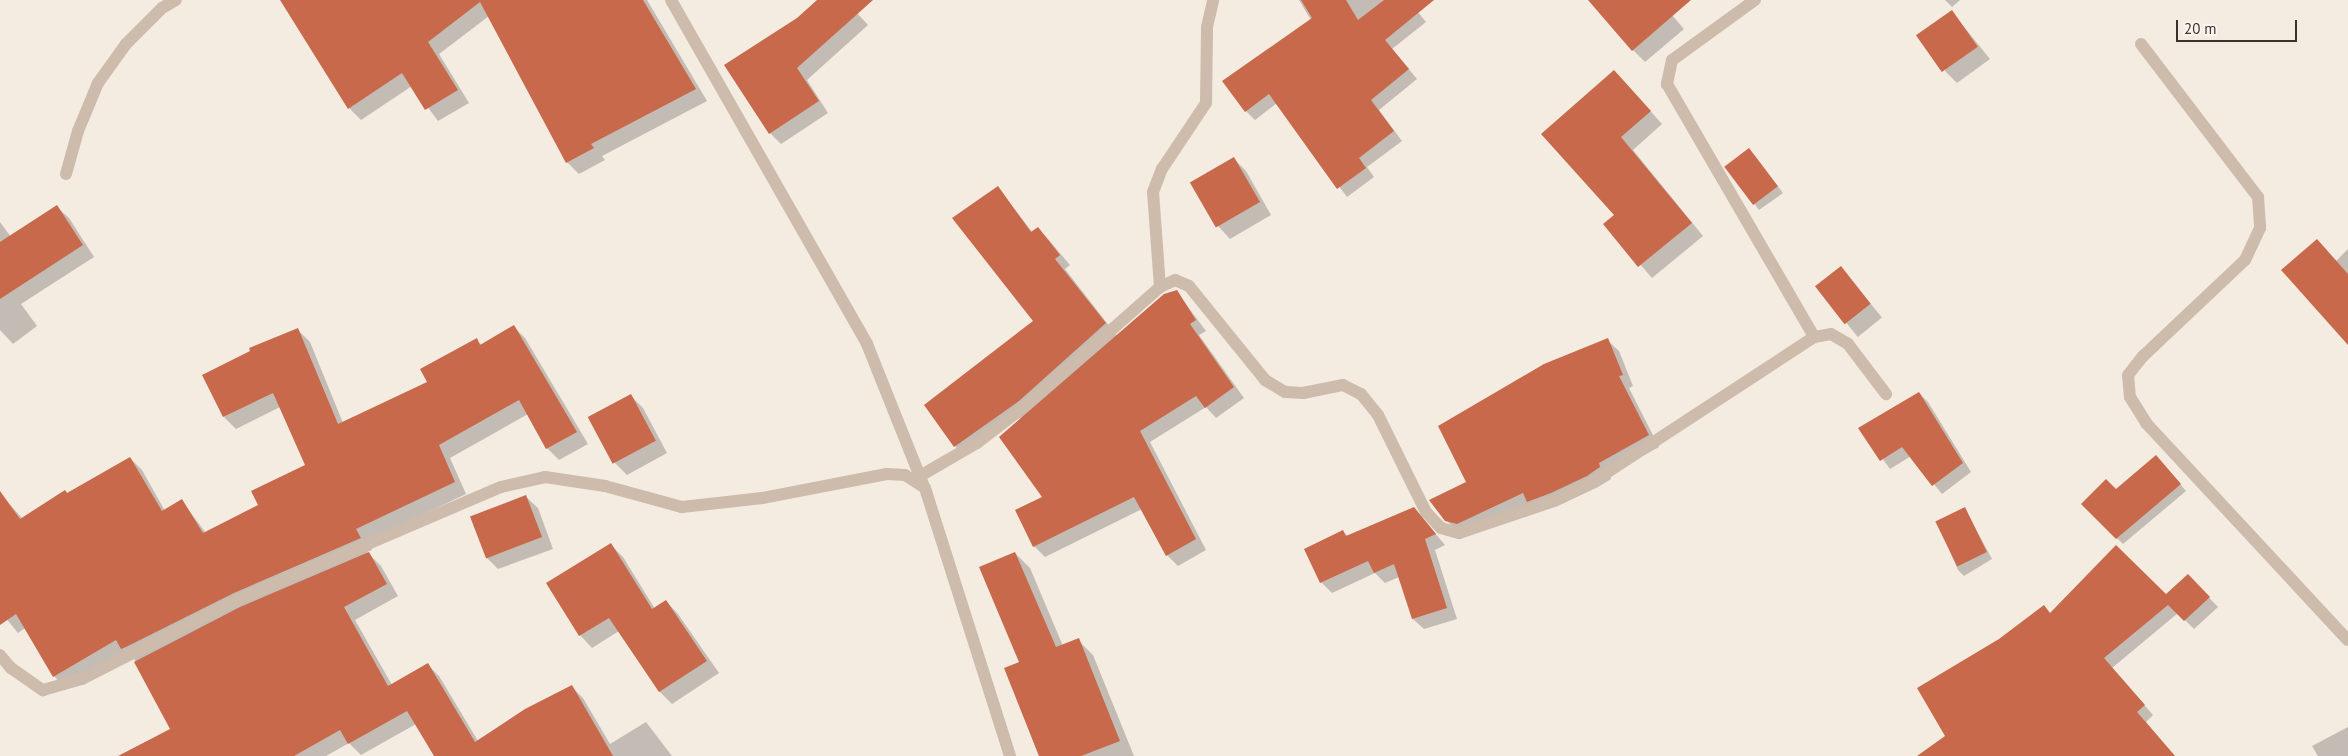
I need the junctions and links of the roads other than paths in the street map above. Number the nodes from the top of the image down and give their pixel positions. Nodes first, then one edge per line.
1 (176, 0) edge
2 (671, 0) edge
3 (1213, 0) edge
4 (1755, 0) edge
5 (2141, 44) dead end
6 (66, 174) dead end
7 (1160, 287) junction
8 (1814, 337) junction
9 (1886, 394) dead end
10 (922, 482) junction
11 (2348, 640) edge
12 (0, 655) edge
13 (1010, 756) edge

1 - 6 street
2 - 10 street
3 - 7 street
4 - 8 street
5 - 11 street
7 - 8 street
7 - 10 street
8 - 9 street
10 - 12 street
10 - 13 street

